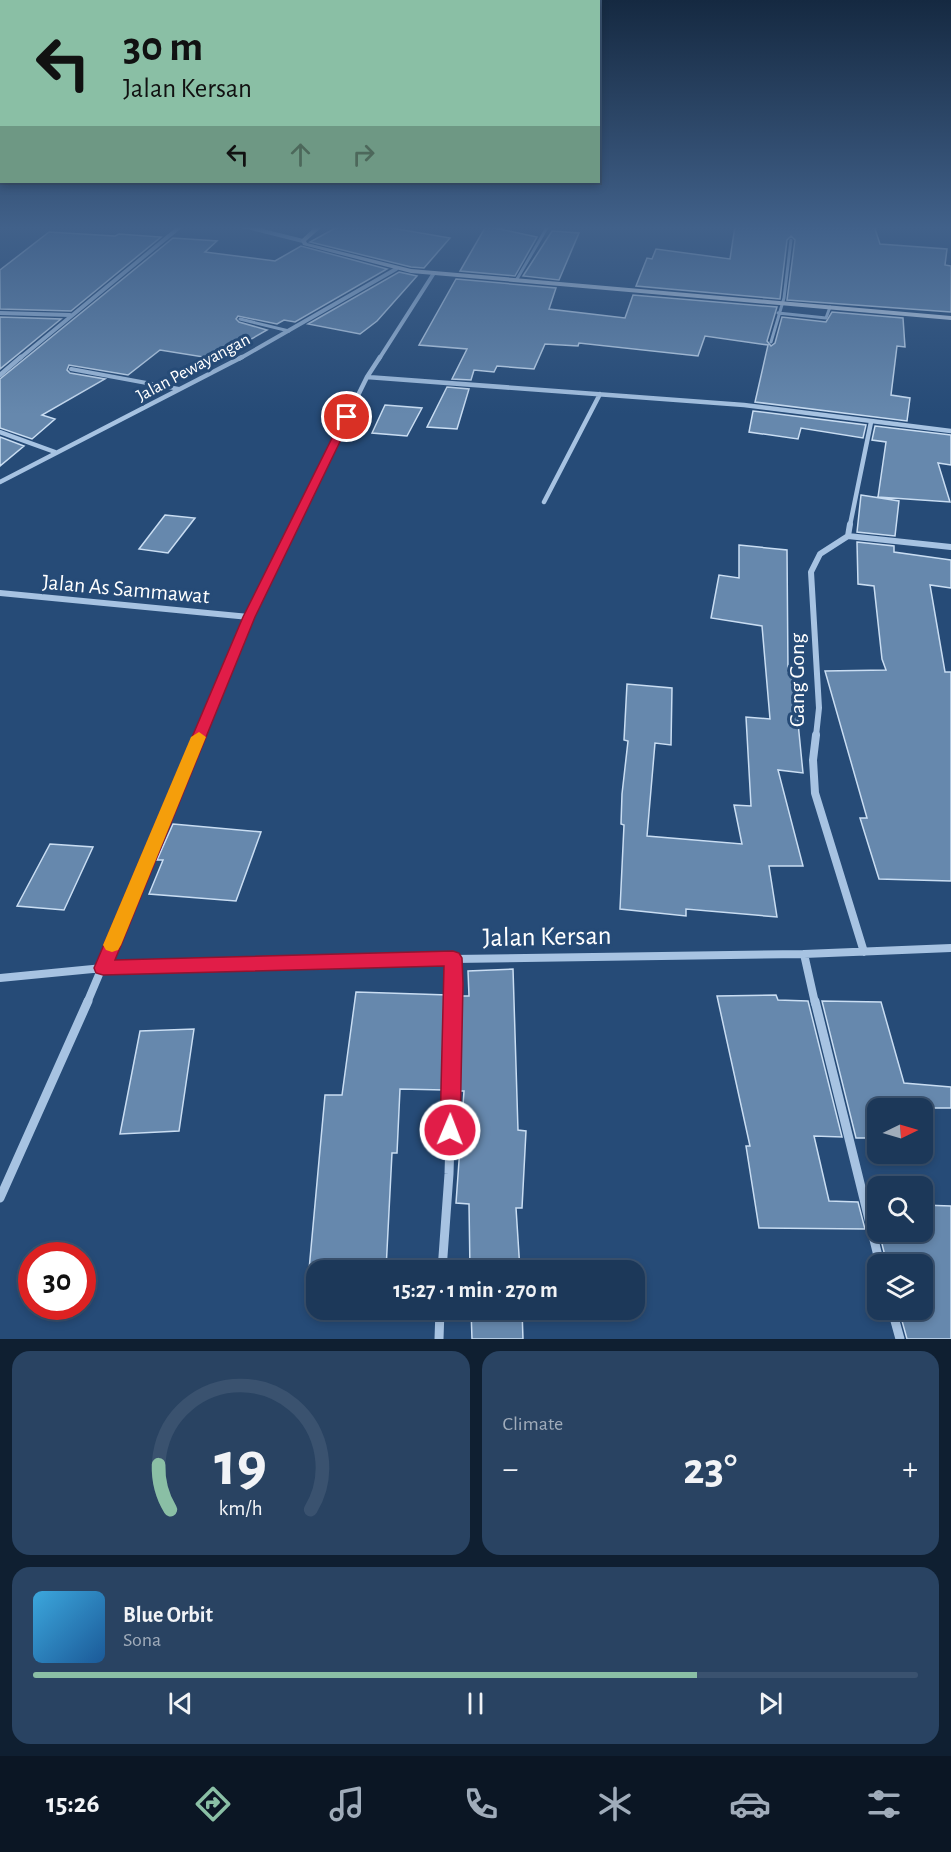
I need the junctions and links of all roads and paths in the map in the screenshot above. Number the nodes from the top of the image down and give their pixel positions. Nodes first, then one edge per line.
1 (103, 288) edge
2 (362, 288) edge
3 (424, 288) edge
4 (626, 288) edge
5 (785, 288) edge
6 (783, 302) junction
7 (830, 307) junction
8 (0, 313) edge
9 (777, 313) junction
10 (70, 315) junction
11 (951, 318) edge
12 (240, 319) dead end
13 (289, 331) junction
14 (771, 342) dead end
15 (71, 369) dead end
16 (0, 375) edge
17 (367, 376) junction
18 (182, 390) junction
19 (600, 394) junction
20 (871, 422) junction
21 (951, 431) edge
22 (0, 432) edge
23 (55, 452) junction
24 (0, 482) edge
25 (544, 502) dead end
26 (848, 536) junction
27 (951, 547) edge
28 (0, 593) edge
29 (249, 617) junction
30 (951, 948) edge
31 (864, 952) junction
32 (804, 954) junction
33 (453, 958) junction
34 (103, 968) junction
35 (0, 978) edge
36 (0, 1198) edge
37 (877, 1254) edge
38 (443, 1260) edge
39 (440, 1320) edge
40 (895, 1320) edge
41 (439, 1339) edge
42 (900, 1339) edge

1 - 10 street
2 - 13 street, Jalan Pewayangan
3 - 17 street
4 - 6 main road
5 - 6 lane
6 - 7 main road
6 - 9 lane
7 - 9 lane
7 - 11 main road
8 - 10 street
9 - 14 lane
10 - 16 street
12 - 13 lane
13 - 18 street, Jalan Pewayangan
15 - 18 lane
17 - 19 street
17 - 29 street
18 - 23 street, Jalan Pewayangan
19 - 20 street
19 - 25 street
20 - 21 street
20 - 26 street
22 - 23 street
23 - 24 street, Jalan Pewayangan
26 - 27 street
26 - 31 street, Gang Gong
28 - 29 street, Jalan As Sammawat
29 - 34 street
30 - 31 street, Jalan Kersan
31 - 32 street, Jalan Kersan
32 - 33 street, Jalan Kersan
32 - 37 street
33 - 34 street, Jalan Kersan
33 - 38 street
34 - 35 street, Jalan Kersan
34 - 36 street
39 - 41 street
40 - 42 street

